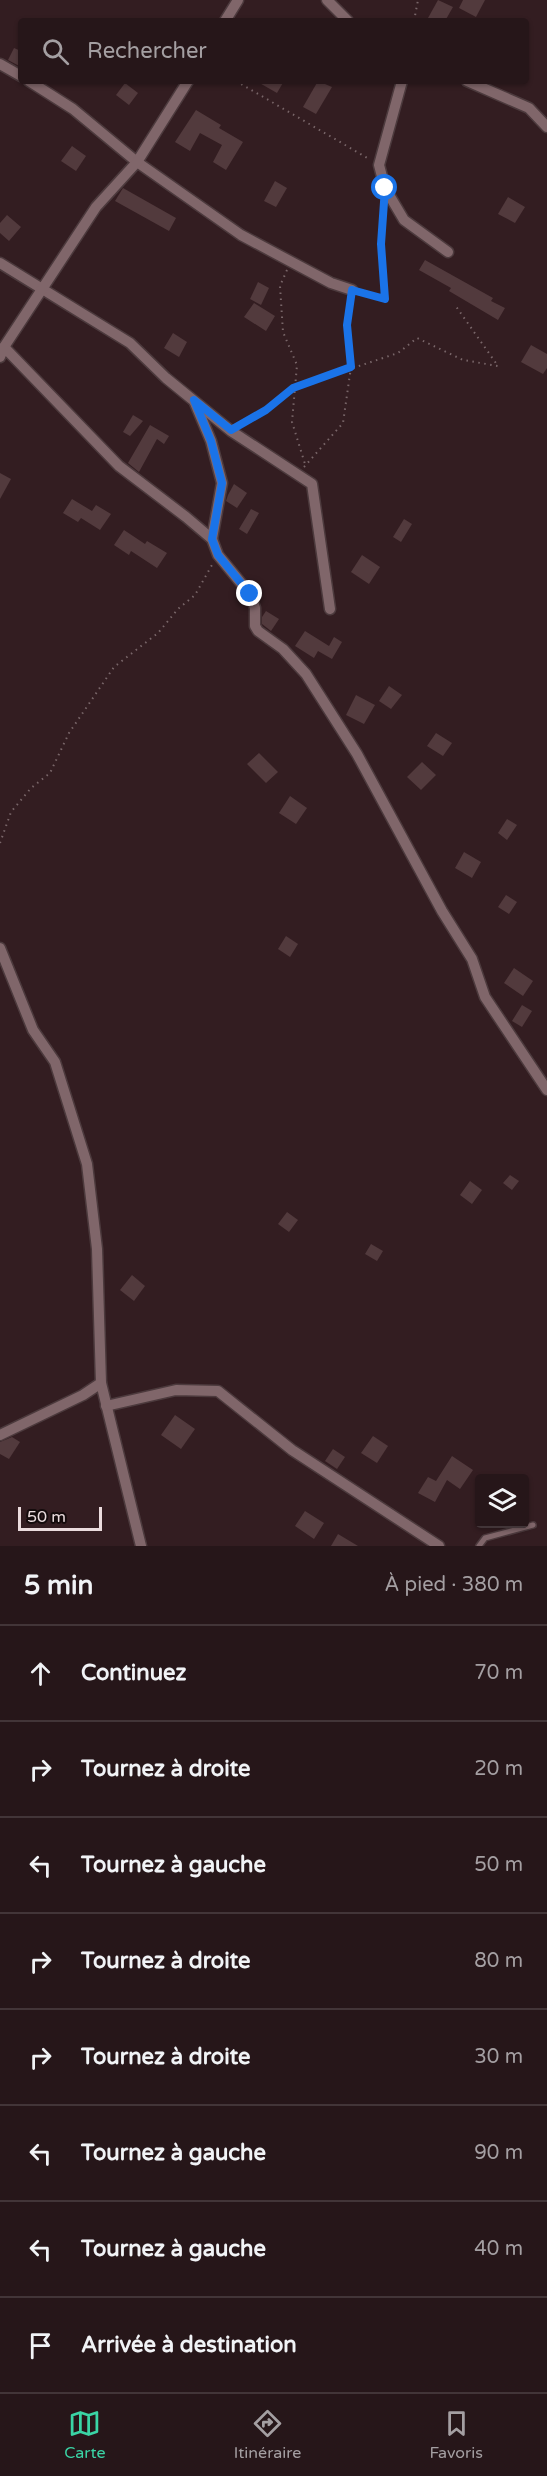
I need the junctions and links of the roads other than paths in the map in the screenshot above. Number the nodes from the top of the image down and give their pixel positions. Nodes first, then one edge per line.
1 (238, 0) edge
2 (327, 0) edge
3 (227, 18) edge
4 (345, 18) edge
5 (0, 64) edge
6 (18, 74) edge
7 (34, 84) edge
8 (186, 84) edge
9 (401, 84) edge
10 (474, 84) edge
11 (547, 127) edge
12 (137, 162) junction
13 (448, 252) dead end
14 (0, 263) edge
15 (43, 289) junction
16 (352, 290) road end
17 (2, 352) edge
18 (194, 400) junction
19 (212, 539) junction
20 (330, 609) dead end
21 (0, 948) edge
22 (547, 1090) edge
23 (100, 1383) junction
24 (106, 1406) junction
25 (0, 1435) edge
26 (533, 1525) dead end
27 (141, 1546) edge
28 (439, 1546) edge
29 (479, 1546) edge

1 - 3 street
2 - 4 street
5 - 6 street
7 - 12 street
8 - 12 street
9 - 13 street
10 - 11 street
12 - 15 street
12 - 16 street
14 - 15 street
15 - 17 street
15 - 18 street
17 - 19 street
18 - 19 street
18 - 20 street
19 - 22 street
21 - 23 street
23 - 24 street
23 - 25 street
24 - 27 street
24 - 28 street
26 - 29 lane

